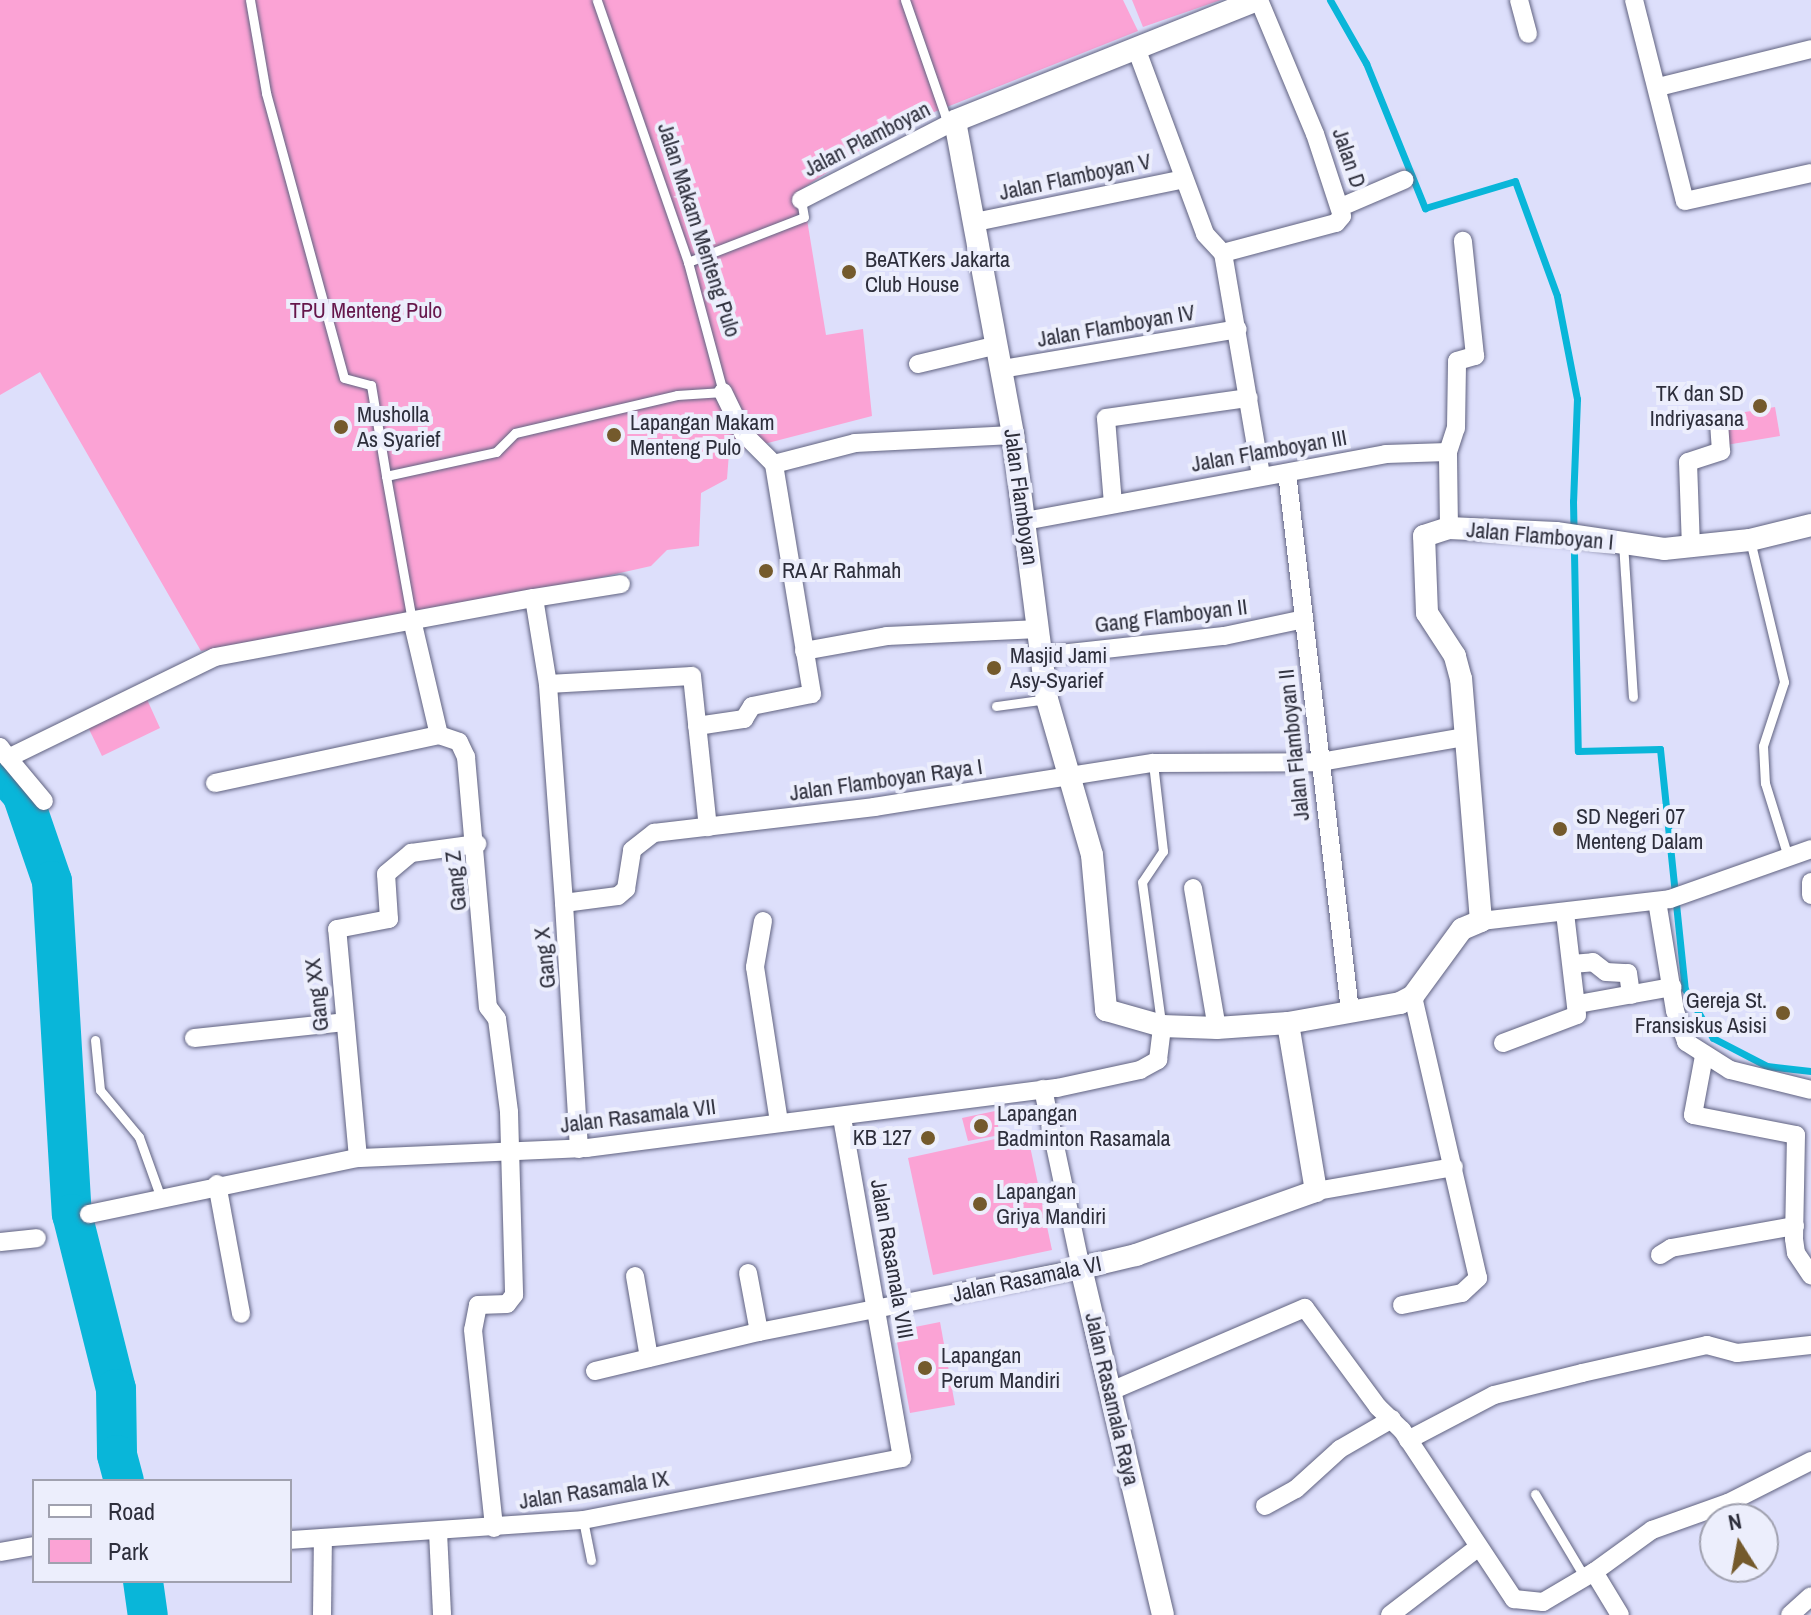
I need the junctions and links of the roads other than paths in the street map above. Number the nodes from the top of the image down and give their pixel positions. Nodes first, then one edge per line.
1 (250, 0) edge
2 (597, 0) edge
3 (905, 0) edge
4 (1258, 0) edge
5 (1519, 0) edge
6 (1634, 0) edge
7 (1234, 4) edge
8 (1528, 34) dead end
9 (1136, 48) junction
10 (1811, 49) edge
11 (1658, 87) junction
12 (955, 121) junction
13 (1811, 173) edge
14 (1184, 179) junction
15 (1404, 180) dead end
16 (801, 200) joint
17 (1341, 207) junction
18 (975, 222) junction
19 (1463, 241) dead end
20 (1223, 253) junction
21 (688, 262) junction
22 (1238, 329) junction
23 (998, 345) junction
24 (918, 364) dead end
25 (1002, 369) junction
26 (723, 392) junction
27 (1249, 398) junction
28 (1719, 424) dead end
29 (1013, 435) junction
30 (1448, 452) junction
31 (774, 464) junction
32 (1287, 473) junction
33 (386, 476) junction
34 (1261, 476) junction
35 (1113, 504) junction
36 (1025, 521) junction
37 (1811, 525) edge
38 (1449, 528) junction
39 (1750, 540) junction
40 (1623, 543) junction
41 (1691, 548) junction
42 (621, 584) dead end
43 (534, 598) junction
44 (1304, 619) junction
45 (412, 620) junction
46 (1039, 629) junction
47 (804, 651) junction
48 (1042, 656) junction
49 (548, 684) junction
50 (1633, 697) dead end
51 (1047, 699) junction
52 (996, 706) dead end
53 (697, 726) junction
54 (439, 735) junction
55 (1465, 737) junction
56 (4, 752) edge
57 (1320, 762) junction
58 (1153, 763) junction
59 (1070, 777) junction
60 (215, 783) dead end
61 (44, 801) dead end
62 (708, 827) junction
63 (477, 844) junction
64 (1811, 849) edge
65 (1788, 857) junction
66 (1811, 882) edge
67 (1193, 888) dead end
68 (1811, 895) edge
69 (1664, 900) junction
70 (564, 903) junction
71 (1565, 913) junction
72 (763, 921) dead end
73 (1481, 921) junction
74 (1572, 964) junction
75 (1672, 987) junction
76 (1631, 995) junction
77 (1413, 996) junction
78 (1578, 1004) junction
79 (1350, 1011) junction
80 (345, 1022) junction
81 (1288, 1023) junction
82 (1162, 1026) junction
83 (1217, 1028) junction
84 (194, 1038) dead end
85 (95, 1040) dead end
86 (1503, 1043) dead end
87 (1704, 1056) junction
88 (1043, 1089) junction
89 (1811, 1090) edge
90 (842, 1116) junction
91 (779, 1122) junction
92 (579, 1149) junction
93 (511, 1152) junction
94 (358, 1158) junction
95 (1454, 1167) junction
96 (217, 1184) junction
97 (1316, 1191) junction
98 (161, 1198) junction
99 (89, 1214) dead end
100 (1795, 1226) junction
101 (37, 1238) dead end
102 (0, 1242) edge
103 (1660, 1255) dead end
104 (1081, 1268) junction
105 (748, 1273) dead end
106 (1811, 1275) edge
107 (635, 1276) dead end
108 (1402, 1305) dead end
109 (876, 1311) junction
110 (241, 1314) dead end
111 (759, 1332) junction
112 (1811, 1345) edge
113 (649, 1358) junction
114 (595, 1371) dead end
115 (1111, 1391) junction
116 (1392, 1419) junction
117 (1408, 1440) junction
118 (902, 1458) joint
119 (1811, 1461) edge
120 (1535, 1494) dead end
121 (1265, 1506) dead end
122 (583, 1520) junction
123 (494, 1528) junction
124 (438, 1532) junction
125 (323, 1538) junction
126 (292, 1540) edge
127 (32, 1546) edge
128 (1476, 1549) junction
129 (0, 1552) edge
130 (591, 1560) dead end
131 (1590, 1575) junction
132 (1811, 1596) edge
133 (322, 1615) edge
134 (442, 1615) edge
135 (1163, 1615) edge
136 (1390, 1615) edge
137 (1620, 1615) edge
138 (1790, 1615) edge

1 - 33 lane
2 - 21 lane, Jalan Makam Menteng Pulo
3 - 12 lane
4 - 7 street
4 - 17 street, Jalan D
5 - 8 street
6 - 11 street
7 - 9 street
9 - 12 street
9 - 14 street
10 - 11 street
11 - 13 street
12 - 16 street, Jalan Plamboyan
12 - 18 street, Jalan Flamboyan
14 - 18 street, Jalan Flamboyan V
14 - 20 street
15 - 17 street
16 - 21 lane
17 - 20 street, Jalan D
18 - 23 street, Jalan Flamboyan
19 - 30 street
20 - 22 street
21 - 26 lane, Jalan Makam Menteng Pulo
22 - 25 street, Jalan Flamboyan IV
22 - 27 street
23 - 24 street
23 - 25 street, Jalan Flamboyan
25 - 29 street, Jalan Flamboyan
26 - 31 street, Jalan Makam Menteng Pulo
26 - 33 lane
27 - 34 street
27 - 35 street
28 - 41 street
29 - 31 street
29 - 36 street, Jalan Flamboyan
30 - 32 street, Jalan Flamboyan III
30 - 38 street
31 - 47 street
32 - 34 street, Jalan Flamboyan III
32 - 44 street, Jalan Flamboyan II
33 - 45 lane
34 - 35 street, Jalan Flamboyan III
35 - 36 street, Jalan Flamboyan III
36 - 46 street, Jalan Flamboyan
37 - 39 street, Jalan Flamboyan I
38 - 40 street, Jalan Flamboyan I
38 - 55 street, Jalan Flamboyan I
39 - 41 street, Jalan Flamboyan I
39 - 65 lane
40 - 41 street, Jalan Flamboyan I
40 - 50 lane
42 - 43 street
43 - 45 street
43 - 49 street
44 - 48 street, Gang Flamboyan II
44 - 57 street, Jalan Flamboyan II
45 - 54 street
45 - 56 street
46 - 47 street
46 - 48 street, Jalan Flamboyan
47 - 53 street
48 - 51 street, Jalan Flamboyan
49 - 53 street
49 - 70 street
51 - 52 lane
51 - 59 street, Jalan Flamboyan
53 - 62 street
54 - 60 street
54 - 63 street, Gang Z
55 - 57 street
55 - 73 street, Jalan Flamboyan I
56 - 61 street
57 - 58 street
57 - 79 street, Jalan Flamboyan II
58 - 59 street
58 - 82 lane
59 - 62 street, Jalan Flamboyan Raya I
59 - 82 street, Jalan Flamboyan
62 - 70 street, Gang X
63 - 80 street, Gang XX
63 - 93 street, Gang Z
64 - 65 street
65 - 69 street
66 - 68 street
67 - 83 street
69 - 71 street
69 - 75 street
70 - 92 street, Gang X
71 - 73 street
71 - 74 street
72 - 91 street
73 - 77 street
74 - 76 street
74 - 78 street
75 - 76 street
75 - 87 street
76 - 78 street
77 - 79 street
77 - 95 street
78 - 86 street
79 - 81 street
80 - 84 street
80 - 94 street, Gang XX
81 - 83 street, Jalan Flamboyan
81 - 97 street
82 - 83 street, Jalan Flamboyan
82 - 88 street, Jalan Rasamala VII
85 - 98 lane
87 - 89 street
87 - 100 street
88 - 90 street, Jalan Rasamala VII
88 - 104 street, Jalan Rasamala Raya
90 - 91 street, Jalan Rasamala VII
90 - 109 street, Jalan Rasamala VIII
91 - 92 street, Jalan Rasamala VII
92 - 93 street, Jalan Rasamala VII
93 - 94 street, Jalan Rasamala VII
93 - 123 street
94 - 96 street, Jalan Rasamala VII
95 - 97 street, Jalan Rasamala VI
95 - 108 street
96 - 98 street, Jalan Rasamala VII
96 - 110 street
97 - 104 street, Jalan Rasamala VI
98 - 99 street, Jalan Rasamala VII
100 - 103 street
100 - 106 street
101 - 102 street
104 - 109 street, Jalan Rasamala VI
104 - 115 street, Jalan Rasamala Raya
105 - 111 street
107 - 113 street
109 - 111 street, Jalan Rasamala VI
109 - 118 street, Jalan Rasamala VIII
111 - 113 street, Jalan Rasamala VI
112 - 117 street
113 - 114 street, Jalan Rasamala VI
115 - 116 street
115 - 135 street, Jalan Rasamala Raya
116 - 117 street
116 - 121 street
117 - 128 street
118 - 122 street, Jalan Rasamala IX
119 - 131 street
120 - 131 lane
122 - 123 street, Jalan Rasamala IX
122 - 130 lane
123 - 124 street, Jalan Rasamala IX
124 - 125 street, Jalan Rasamala IX
124 - 134 street
125 - 126 street, Jalan Rasamala IX
125 - 133 street
127 - 129 street
128 - 131 street
128 - 136 street
131 - 137 street
132 - 138 street

